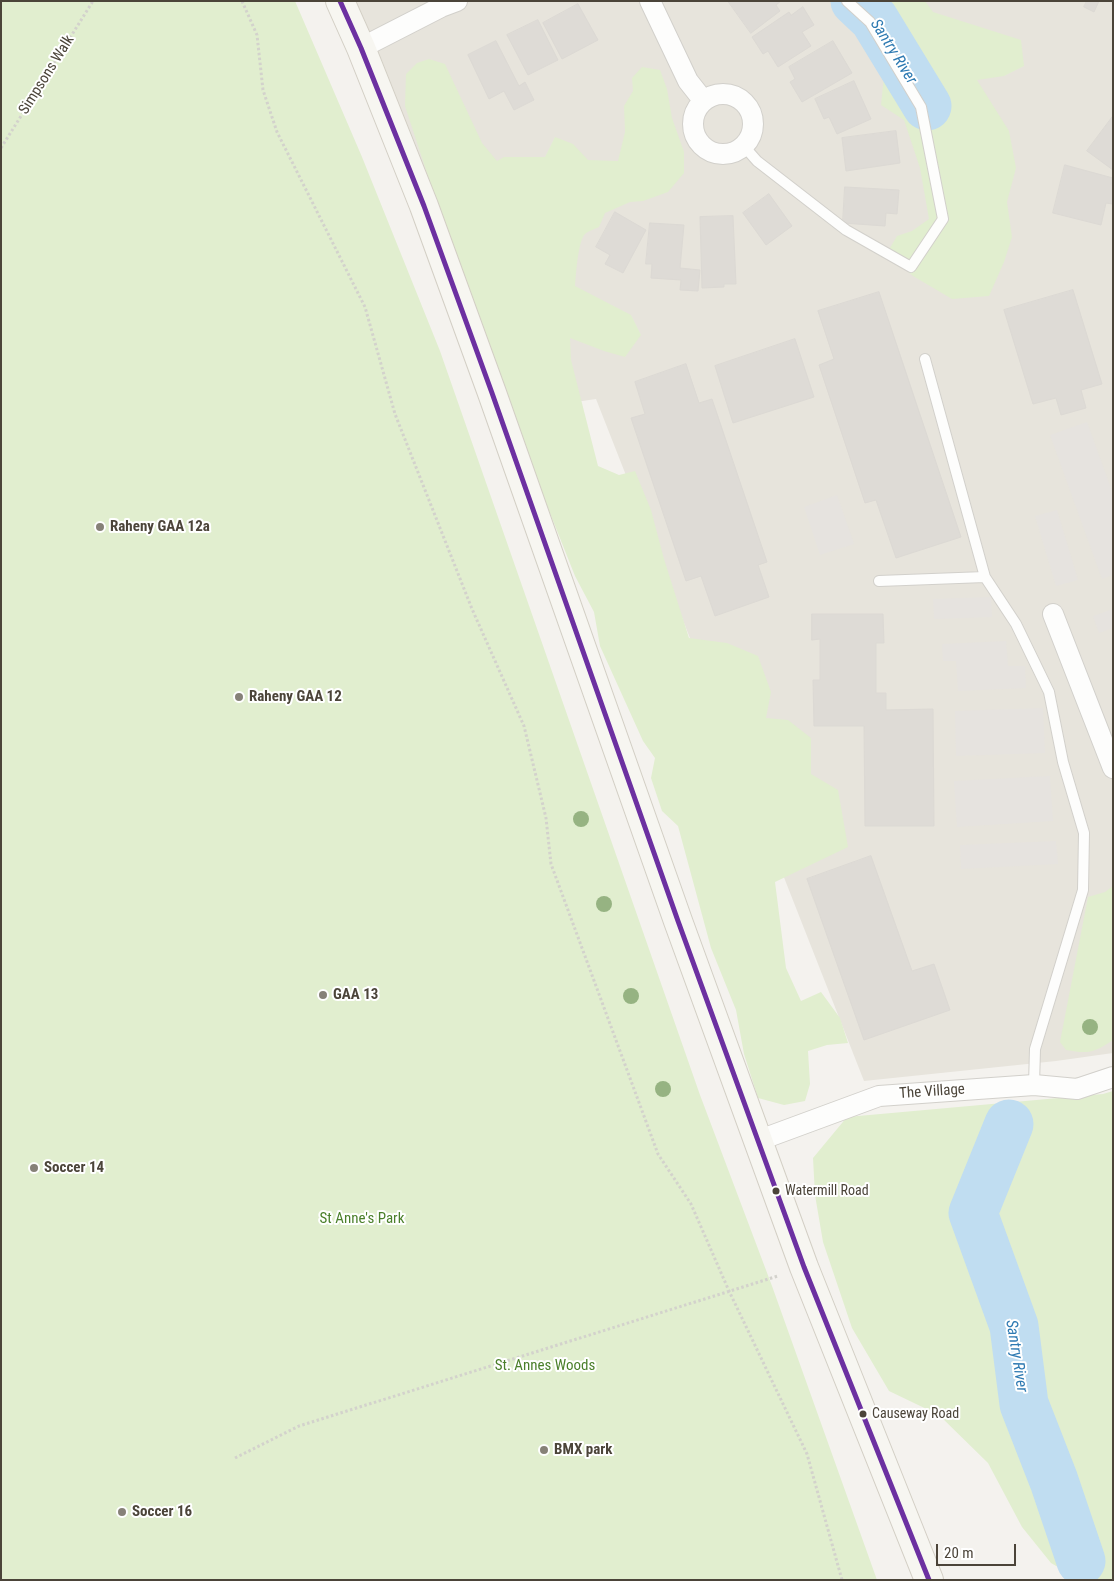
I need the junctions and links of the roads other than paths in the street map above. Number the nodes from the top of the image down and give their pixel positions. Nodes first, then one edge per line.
1 (340, 1) edge
2 (457, 1) edge
3 (650, 1) edge
4 (847, 1) edge
5 (361, 48) junction
6 (703, 100) junction
7 (743, 145) junction
8 (925, 359) dead end
9 (986, 577) junction
10 (879, 581) dead end
11 (1053, 614) dead end
12 (1113, 768) edge
13 (1113, 1077) edge
14 (1034, 1085) junction
15 (758, 1141) junction
16 (929, 1580) edge

1 - 5 main road
2 - 5 street
3 - 6 street
4 - 7 lane
5 - 15 main road
6 - 7 street
6 - 7 street
8 - 9 lane
9 - 10 lane
9 - 14 lane
11 - 12 street
13 - 14 street, The Village
14 - 15 street, The Village
15 - 16 main road

